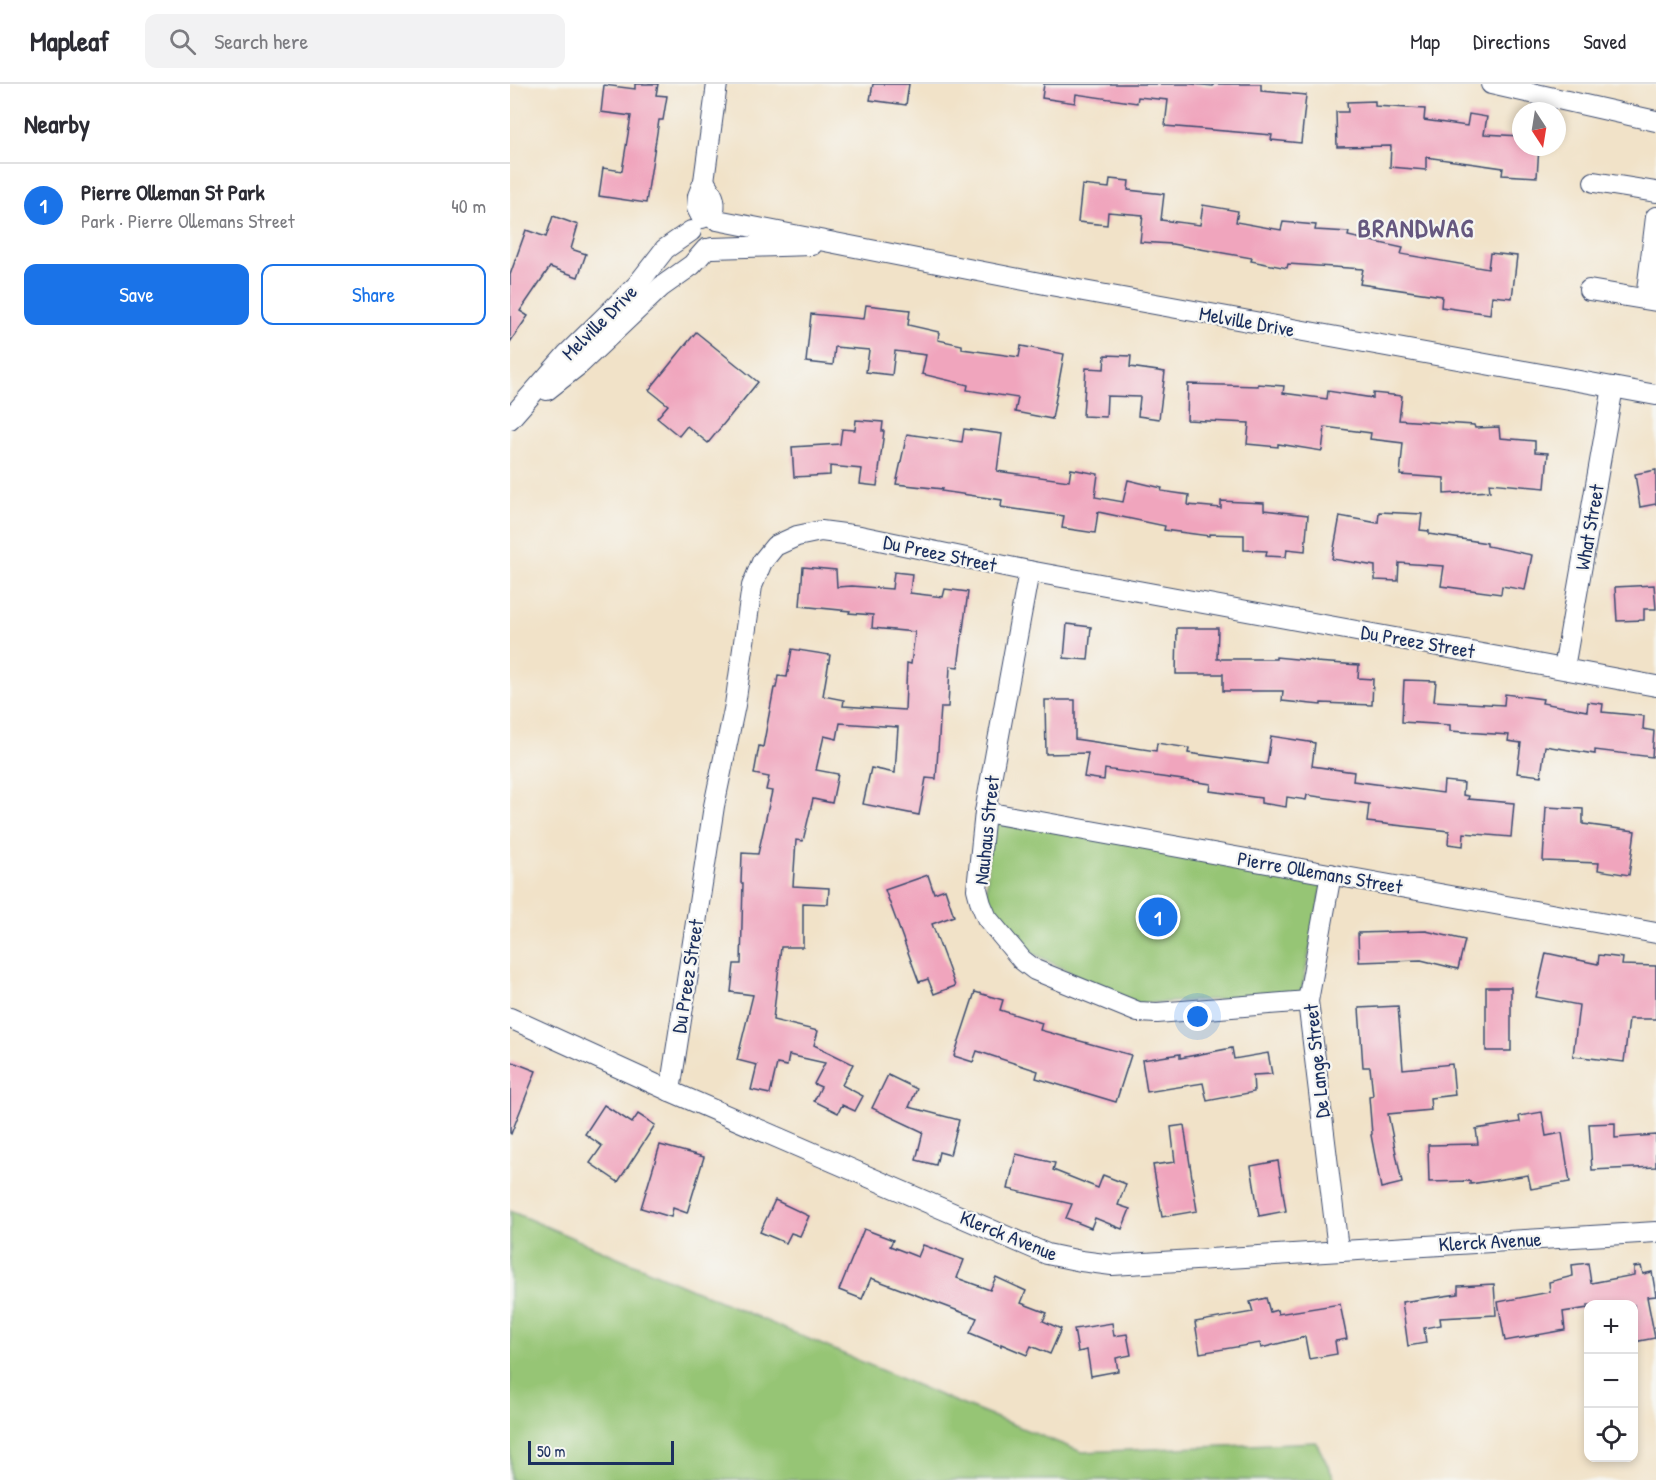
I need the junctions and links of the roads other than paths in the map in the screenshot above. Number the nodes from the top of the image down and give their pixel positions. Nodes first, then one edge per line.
1 (717, 84) edge
2 (1491, 84) edge
3 (1656, 121) edge
4 (1594, 182) dead end
5 (1656, 192) edge
6 (1656, 217) edge
7 (706, 222) junction
8 (838, 244) junction
9 (709, 248) junction
10 (1589, 290) dead end
11 (1651, 300) edge
12 (1613, 387) junction
13 (1656, 395) edge
14 (511, 418) edge
15 (1029, 571) junction
16 (1564, 668) junction
17 (1656, 686) edge
18 (984, 812) junction
19 (1331, 874) junction
20 (1656, 933) edge
21 (1308, 1001) junction
22 (510, 1018) edge
23 (670, 1091) junction
24 (1656, 1232) edge
25 (1338, 1250) junction

1 - 7 street
2 - 3 street
4 - 5 street
6 - 11 street
7 - 8 street, Melville Drive
7 - 9 street
7 - 9 street
7 - 14 street, Melville Drive
8 - 9 street, Melville Drive
8 - 12 street, Melville Drive
9 - 14 street, Melville Drive
10 - 11 street
12 - 13 street, Melville Drive
12 - 16 street, What Street
15 - 16 street, Du Preez Street
15 - 18 street, Nauhaus Street
15 - 23 street, Du Preez Street
16 - 17 street, Du Preez Street
18 - 19 street, Pierre Ollemans Street
18 - 21 street, Nauhaus Street
19 - 20 street, Pierre Ollemans Street
19 - 21 street, De Lange Street
21 - 25 street, De Lange Street
22 - 23 street, Klerck Avenue
23 - 25 street, Klerck Avenue
24 - 25 street, Klerck Avenue

